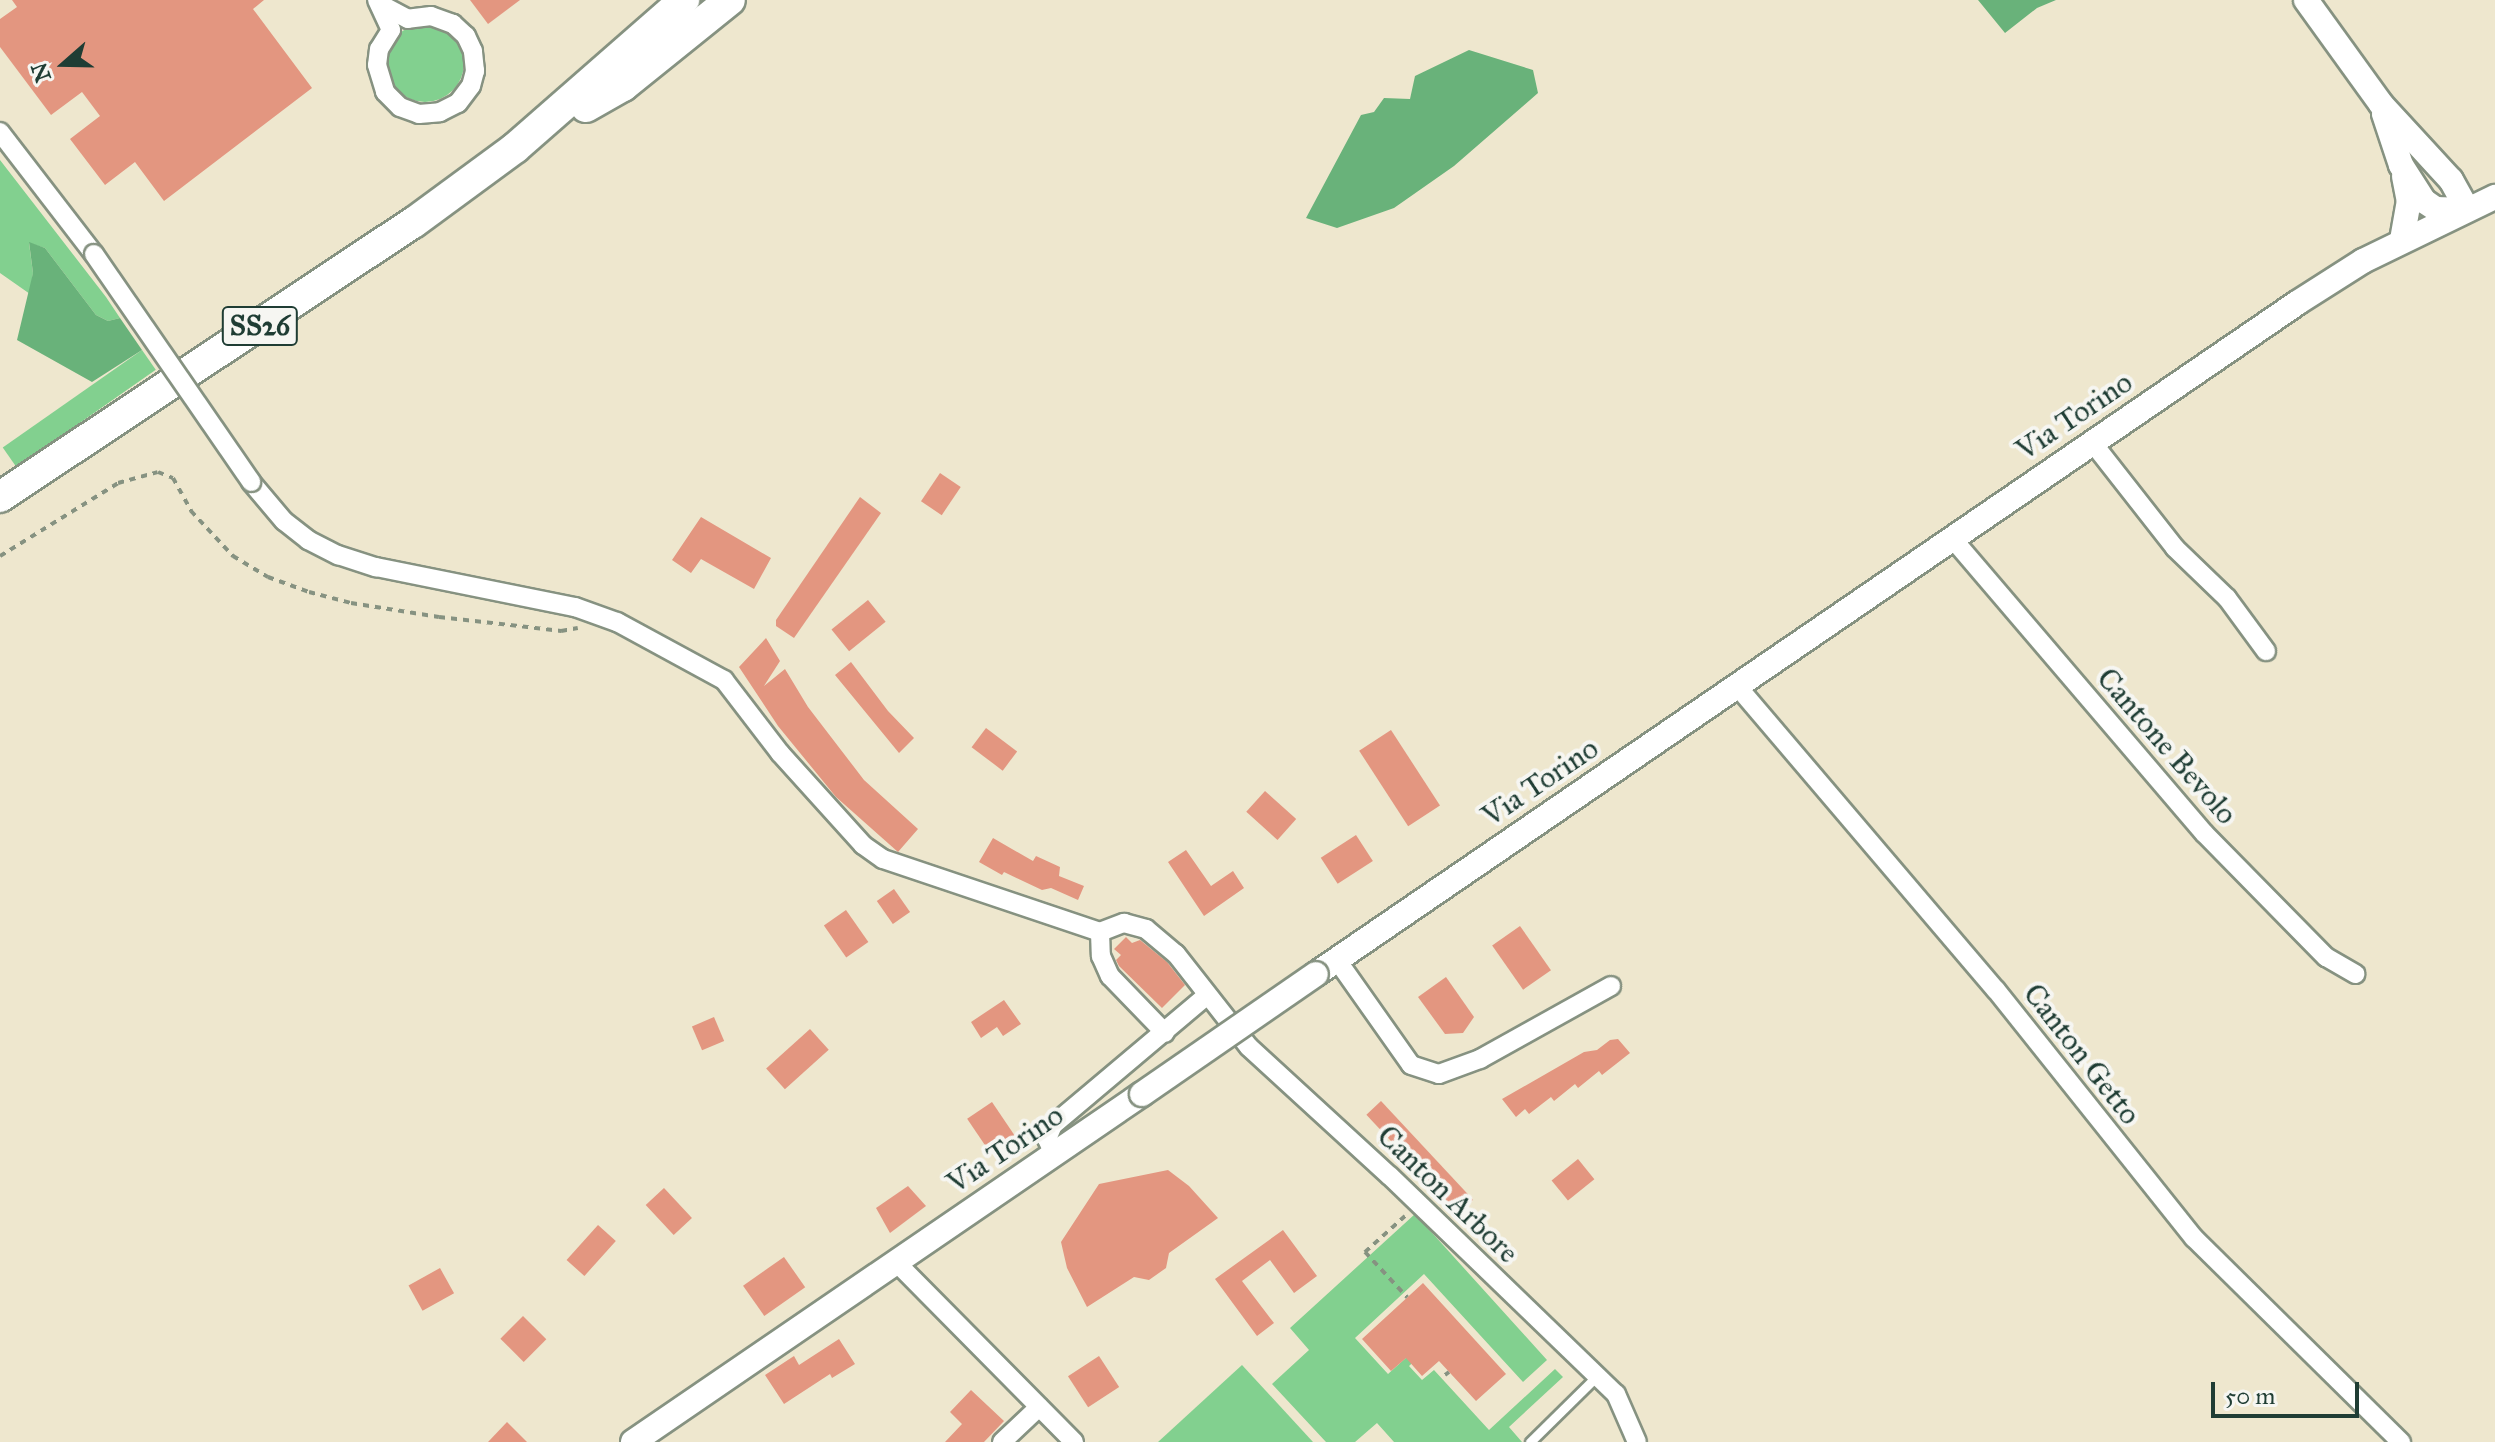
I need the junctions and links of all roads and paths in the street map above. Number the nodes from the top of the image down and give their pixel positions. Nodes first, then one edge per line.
1 (684, 0) edge
2 (730, 0) edge
3 (2306, 0) edge
4 (378, 2) edge
5 (2381, 104) junction
6 (0, 132) edge
7 (515, 148) junction
8 (2401, 165) junction
9 (2495, 197) edge
10 (2467, 209) junction
11 (2402, 240) junction
12 (2092, 442) junction
13 (0, 497) edge
14 (1952, 538) junction
15 (0, 556) edge
16 (617, 622) junction
17 (2266, 651) dead end
18 (1737, 686) junction
19 (1100, 932) junction
20 (1337, 960) junction
21 (2355, 974) dead end
22 (1611, 986) dead end
23 (1206, 996) junction
24 (1165, 1033) junction
25 (1054, 1154) junction
26 (1403, 1217) dead end
27 (896, 1262) junction
28 (1407, 1297) dead end
29 (1598, 1375) junction
30 (1039, 1407) junction
31 (633, 1442) edge
32 (1002, 1442) edge
33 (1074, 1442) edge
34 (1530, 1442) edge
35 (1637, 1442) edge
36 (2401, 1442) edge

1 - 7 main road, SS26
2 - 7 main road
3 - 5 street
4 - 4 street
5 - 8 street
5 - 10 street
6 - 16 street, bridge
7 - 13 main road, SS26
8 - 10 street
8 - 11 street
9 - 10 street, Via Torino
10 - 11 street, Via Torino
11 - 12 street, Via Torino
12 - 14 street, Via Torino
12 - 17 street
14 - 18 street, Via Torino
14 - 21 street, Cantone Bevolo
15 - 16 path
16 - 19 street
18 - 20 street, Via Torino
18 - 36 street, Canton Getto
19 - 23 street, Canton Arbore
19 - 24 street
20 - 22 street
20 - 25 street, Via Torino, bridge
23 - 24 street
23 - 29 street, Canton Arbore
24 - 25 street
25 - 27 street, Via Torino
26 - 28 path
27 - 30 street
27 - 31 street, Via Torino
29 - 34 lane
29 - 35 street, Canton Arbore
30 - 32 street
30 - 33 street

